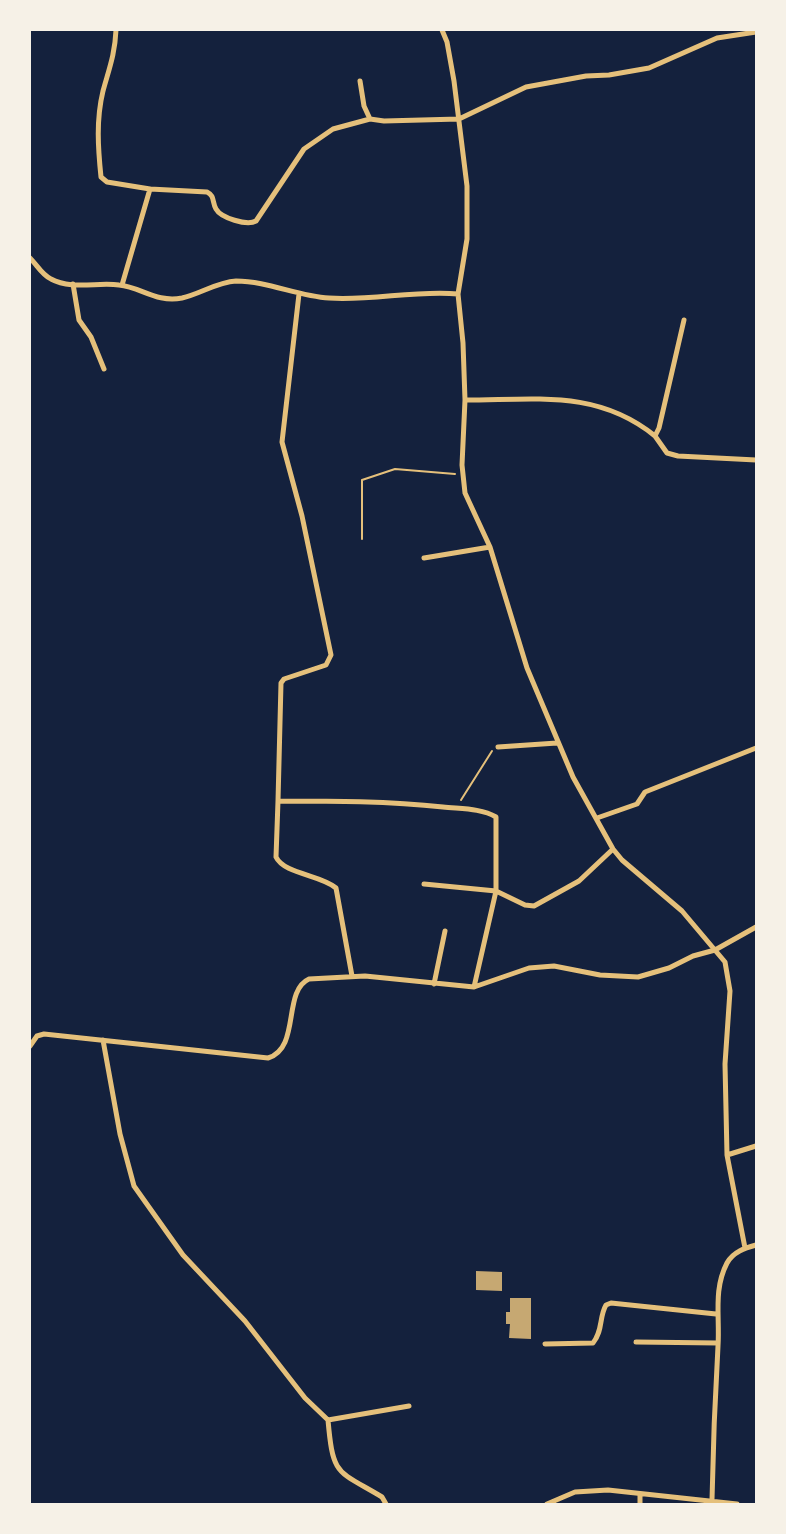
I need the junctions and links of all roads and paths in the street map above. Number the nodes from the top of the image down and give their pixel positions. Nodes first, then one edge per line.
1 (116, 30) edge
2 (442, 30) edge
3 (756, 32) edge
4 (360, 81) dead end
5 (370, 119) junction
6 (459, 119) junction
7 (150, 189) junction
8 (30, 258) edge
9 (73, 284) junction
10 (122, 285) junction
11 (299, 294) junction
12 (458, 294) junction
13 (684, 320) dead end
14 (104, 369) dead end
15 (465, 400) junction
16 (655, 436) junction
17 (756, 460) edge
18 (463, 475) junction
19 (362, 539) dead end
20 (490, 547) junction
21 (424, 558) dead end
22 (557, 743) junction
23 (498, 747) joint
24 (756, 748) edge
25 (278, 800) junction
26 (455, 808) junction
27 (597, 818) junction
28 (613, 849) junction
29 (424, 884) dead end
30 (496, 891) junction
31 (756, 927) edge
32 (446, 931) dead end
33 (715, 950) junction
34 (352, 976) junction
35 (434, 984) junction
36 (474, 987) junction
37 (103, 1040) junction
38 (30, 1046) edge
39 (756, 1146) edge
40 (726, 1155) junction
41 (756, 1245) edge
42 (745, 1248) junction
43 (716, 1314) junction
44 (636, 1342) dead end
45 (718, 1343) junction
46 (545, 1344) dead end
47 (408, 1406) dead end
48 (328, 1420) junction
49 (640, 1494) junction
50 (712, 1500) junction
51 (386, 1504) edge
52 (547, 1504) edge
53 (640, 1504) edge
54 (737, 1504) edge

1 - 7 street
2 - 6 street
3 - 6 street
4 - 5 street
5 - 6 street
5 - 7 street
6 - 12 street
7 - 10 street
8 - 9 street
9 - 10 street
9 - 14 street
10 - 11 street
11 - 12 street
11 - 25 street
12 - 15 street
13 - 16 street
15 - 16 street
15 - 18 street
16 - 17 street
18 - 19 path
18 - 20 street
20 - 21 street
20 - 22 street
22 - 23 street
22 - 27 street
23 - 26 path
24 - 27 street
25 - 26 street
25 - 34 street
26 - 30 street
27 - 28 street
28 - 30 street
28 - 33 street
29 - 30 street
30 - 36 street
31 - 33 street
32 - 35 street
33 - 36 street
33 - 40 street
34 - 35 street
34 - 37 street
35 - 36 street
37 - 38 street
37 - 48 street
39 - 40 street
40 - 42 street
41 - 42 street
42 - 43 street
43 - 45 street
43 - 46 street
44 - 45 street
45 - 50 street
47 - 48 street
48 - 51 street
49 - 50 street
49 - 52 street
49 - 53 street
50 - 54 street

